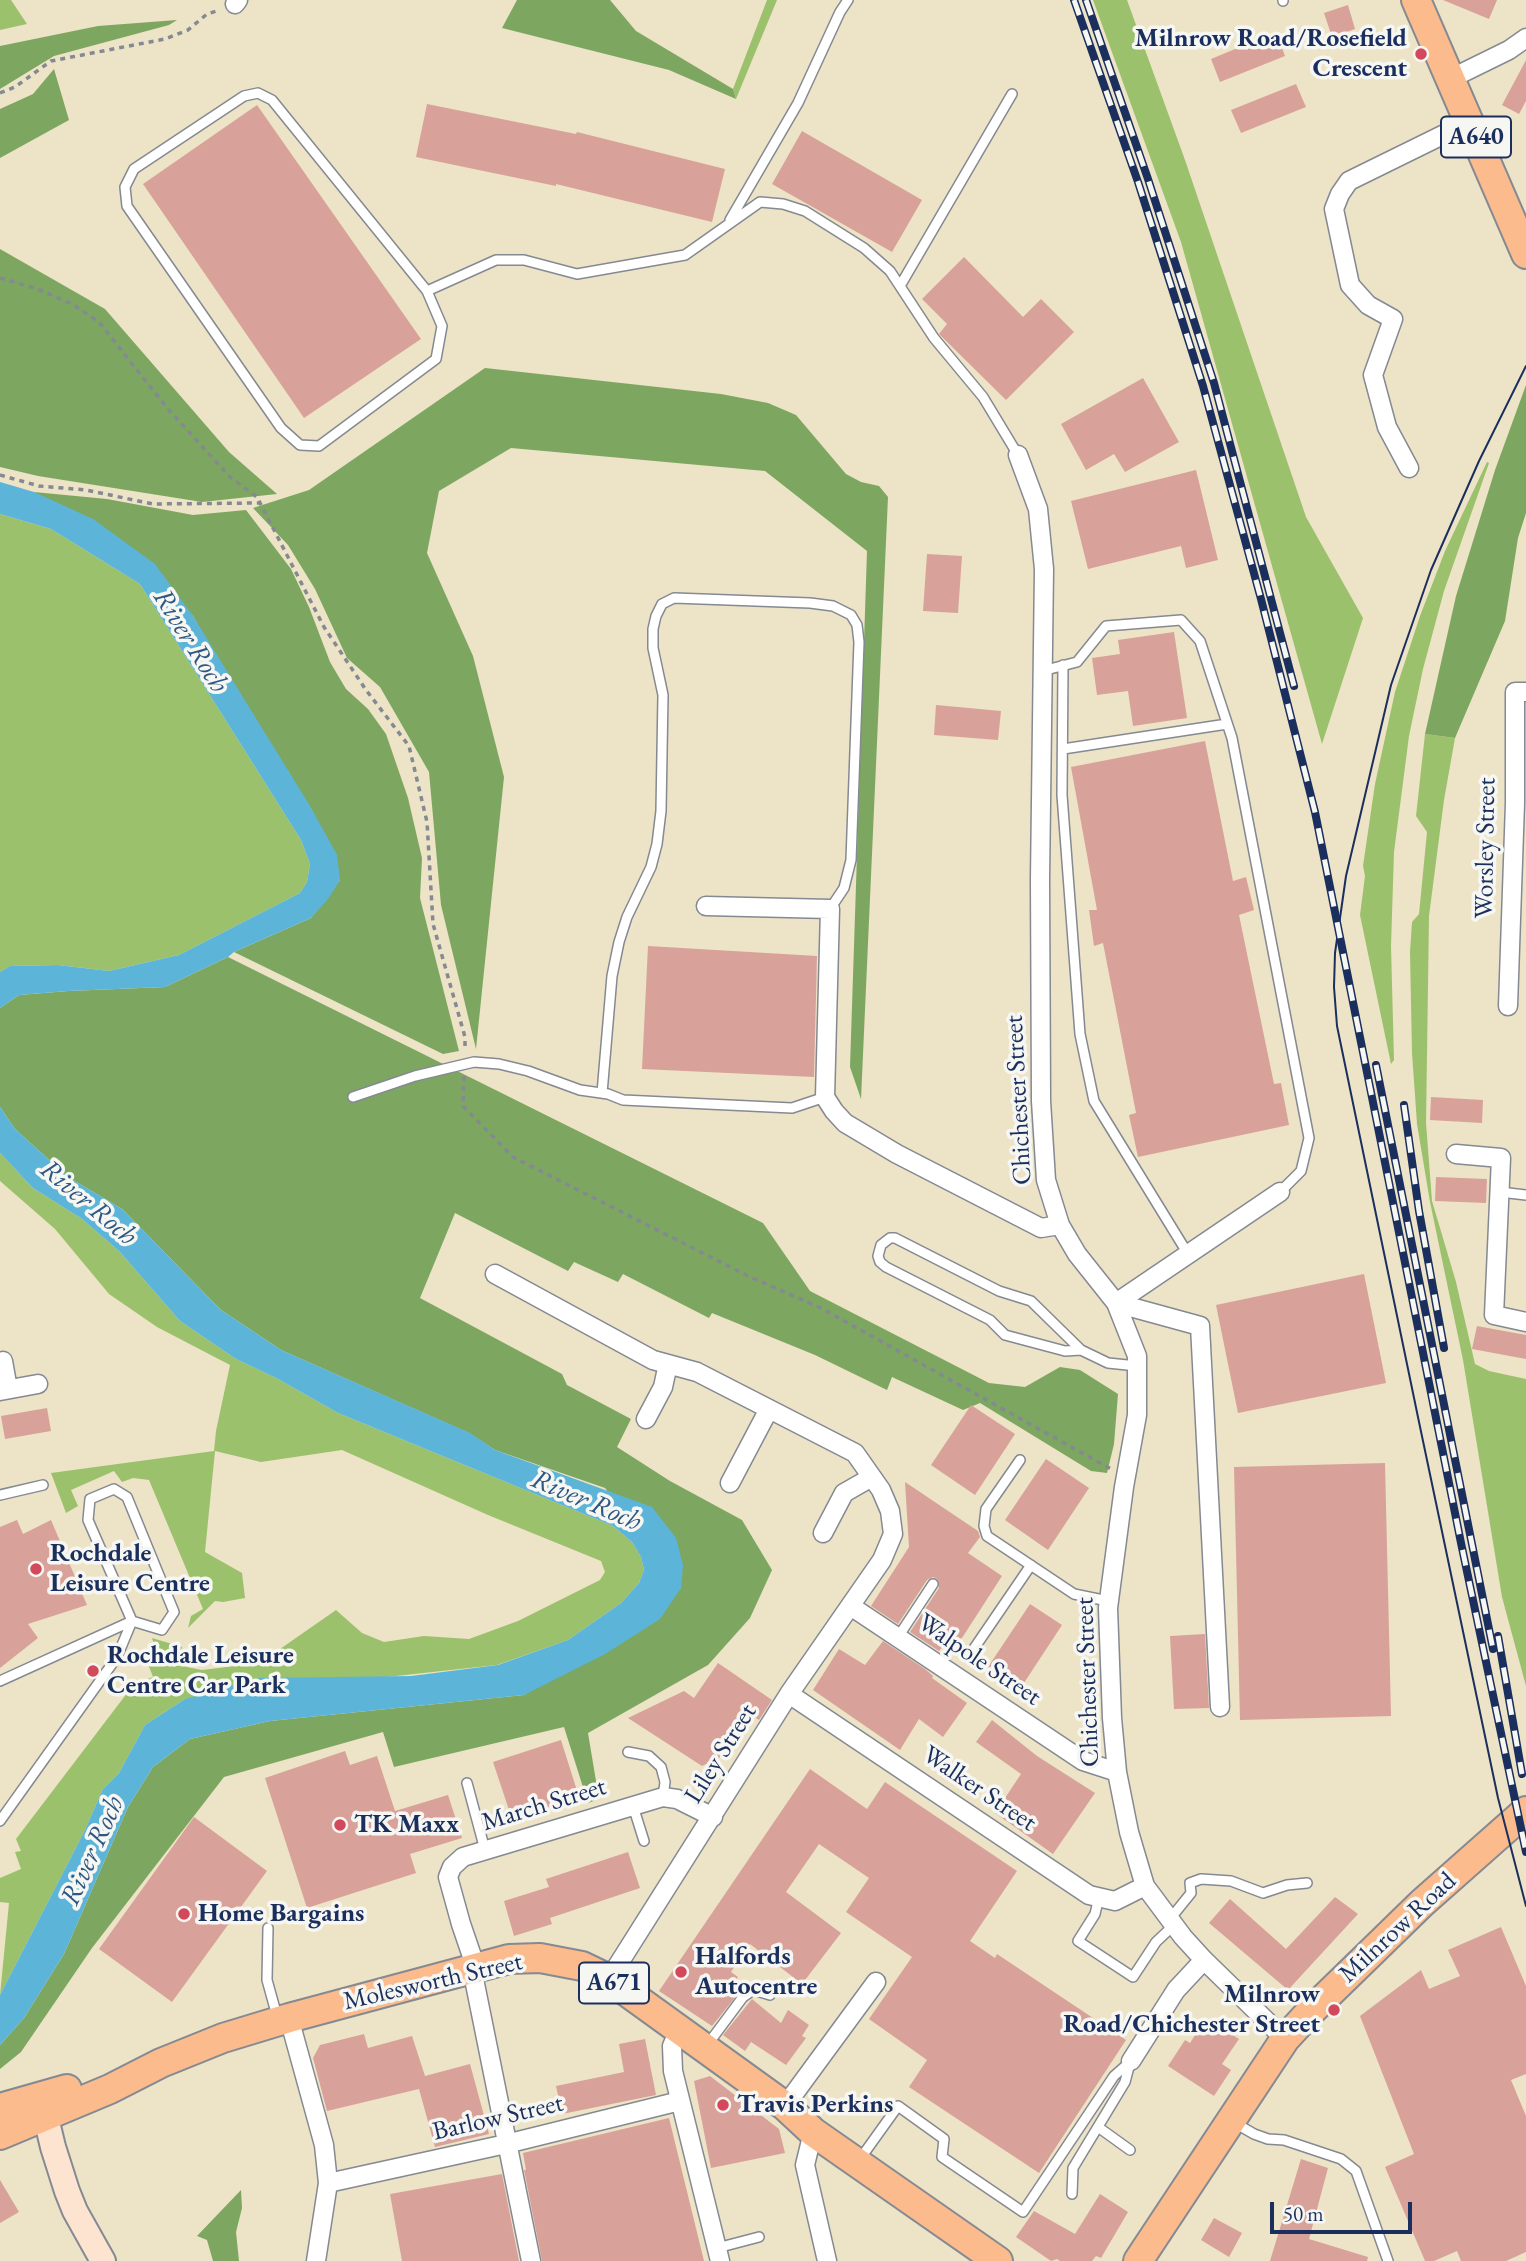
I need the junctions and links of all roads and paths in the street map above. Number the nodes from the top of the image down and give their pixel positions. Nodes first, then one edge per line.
1 (848, 0) edge
2 (1416, 0) edge
3 (236, 2) edge
4 (1526, 38) edge
5 (1450, 79) junction
6 (0, 93) edge
7 (1012, 94) dead end
8 (1469, 122) junction
9 (728, 225) junction
10 (1526, 254) edge
11 (0, 278) edge
12 (900, 286) junction
13 (427, 291) junction
14 (1018, 455) joint
15 (1409, 468) dead end
16 (0, 475) edge
17 (257, 497) dead end
18 (260, 503) dead end
19 (1063, 665) junction
20 (1042, 671) junction
21 (1520, 692) edge
22 (1227, 724) junction
23 (1063, 750) junction
24 (706, 906) dead end
25 (830, 909) junction
26 (1518, 924) edge
27 (1508, 1006) dead end
28 (602, 1093) junction
29 (353, 1097) dead end
30 (825, 1097) junction
31 (1456, 1154) dead end
32 (1280, 1192) joint
33 (1500, 1192) junction
34 (1526, 1195) edge
35 (1060, 1225) junction
36 (1188, 1254) junction
37 (495, 1274) dead end
38 (1116, 1303) junction
39 (1526, 1322) edge
40 (1081, 1350) junction
41 (4, 1361) dead end
42 (668, 1364) junction
43 (1137, 1366) junction
44 (38, 1384) dead end
45 (4, 1390) edge
46 (769, 1409) junction
47 (646, 1419) dead end
48 (1020, 1460) dead end
49 (872, 1476) junction
50 (730, 1483) dead end
51 (43, 1485) dead end
52 (0, 1495) edge
53 (822, 1534) dead end
54 (1031, 1566) junction
55 (933, 1584) dead end
56 (1108, 1601) junction
57 (852, 1606) junction
58 (132, 1621) junction
59 (898, 1637) junction
60 (974, 1650) dead end
61 (0, 1681) edge
62 (789, 1694) junction
63 (1220, 1707) dead end
64 (628, 1752) dead end
65 (1117, 1772) junction
66 (467, 1783) dead end
67 (663, 1797) junction
68 (633, 1806) junction
69 (1526, 1811) edge
70 (713, 1817) junction
71 (0, 1821) edge
72 (644, 1841) dead end
73 (485, 1850) junction
74 (1307, 1883) dead end
75 (1145, 1886) junction
76 (1099, 1897) junction
77 (1172, 1922) junction
78 (268, 1928) dead end
79 (1204, 1961) junction
80 (474, 1969) junction
81 (609, 1979) junction
82 (876, 1982) dead end
83 (770, 1995) dead end
84 (283, 2020) junction
85 (680, 2030) junction
86 (1286, 2039) junction
87 (705, 2048) junction
88 (1131, 2062) junction
89 (680, 2101) junction
90 (43, 2105) junction
91 (785, 2106) junction
92 (0, 2108) edge
93 (1230, 2121) junction
94 (1098, 2127) junction
95 (813, 2132) junction
96 (0, 2135) edge
97 (506, 2144) junction
98 (1130, 2150) dead end
99 (857, 2163) junction
100 (328, 2183) junction
101 (1072, 2194) dead end
102 (759, 2237) dead end
103 (718, 2254) edge
104 (103, 2261) edge
105 (316, 2261) edge
106 (531, 2261) edge
107 (828, 2261) edge
108 (998, 2261) edge
109 (1139, 2261) edge
110 (1388, 2261) edge

1 - 9 lane
2 - 5 main road, A640
3 - 6 path
4 - 5 street
5 - 8 main road, A640
7 - 12 lane
8 - 10 main road, A640
8 - 15 street
9 - 12 lane
9 - 13 lane
11 - 17 path
12 - 14 lane
13 - 13 lane
14 - 20 street, Chichester Street
16 - 18 path
19 - 20 lane
19 - 22 lane
19 - 23 lane
20 - 35 street, Chichester Street
21 - 26 street, Worsley Street
22 - 23 lane
22 - 32 lane
23 - 36 lane
24 - 25 street
25 - 28 lane
25 - 30 street
26 - 27 street, Worsley Street
28 - 29 lane
28 - 30 lane
30 - 35 street
31 - 33 street
32 - 36 street
33 - 34 lane
33 - 39 street
35 - 38 street, Chichester Street
36 - 38 street
37 - 42 street, Liley Street
38 - 43 street, Chichester Street
38 - 63 street
40 - 40 lane
40 - 43 lane
41 - 45 street
42 - 46 street, Liley Street
42 - 47 street
43 - 56 street, Chichester Street
44 - 45 street
46 - 49 street, Liley Street
46 - 50 street
48 - 54 lane
49 - 53 street
49 - 57 street, Liley Street
51 - 52 lane
54 - 56 lane
54 - 60 lane
55 - 59 lane
56 - 65 street, Chichester Street
57 - 59 street, Walpole Street
57 - 62 street, Liley Street
58 - 58 lane
58 - 61 lane
58 - 71 lane
59 - 65 street, Walpole Street
62 - 70 street, Liley Street
62 - 76 street, Walker Street
64 - 67 lane
65 - 75 street, Chichester Street
66 - 73 lane
67 - 68 street, March Street
67 - 70 street
68 - 72 lane
68 - 73 street, March Street
69 - 86 main road, Milnrow Road
70 - 81 street, Liley Street
73 - 80 street, March Street
74 - 77 lane
75 - 76 street
75 - 77 street, Chichester Street
76 - 77 lane
77 - 79 street, Chichester Street
78 - 84 lane
79 - 86 street, Chichester Street
79 - 88 street
80 - 81 main road, Molesworth Street / A671
80 - 84 main road, Molesworth Street / A671
80 - 97 street
81 - 85 main road, Molesworth Street / A671
82 - 91 street
83 - 87 lane
84 - 90 main road, Molesworth Street / A671
84 - 100 street
85 - 87 main road, Molesworth Street / A671
85 - 89 street
86 - 93 main road, Milnrow Road
87 - 91 main road, Molesworth Street / A671
88 - 94 lane
88 - 99 lane
89 - 97 street, Barlow Street
89 - 103 street
90 - 92 main road, Molesworth Street
90 - 96 main road, Molesworth Street
90 - 104 main road
91 - 95 main road, Molesworth Street / A671
93 - 109 main road, Milnrow Road
93 - 110 lane
94 - 98 lane
94 - 101 lane
95 - 99 main road, Molesworth Street / A671
95 - 107 street
97 - 100 street, Barlow Street
97 - 106 street
99 - 108 main road, Molesworth Street / A671
100 - 105 street
102 - 103 lane

